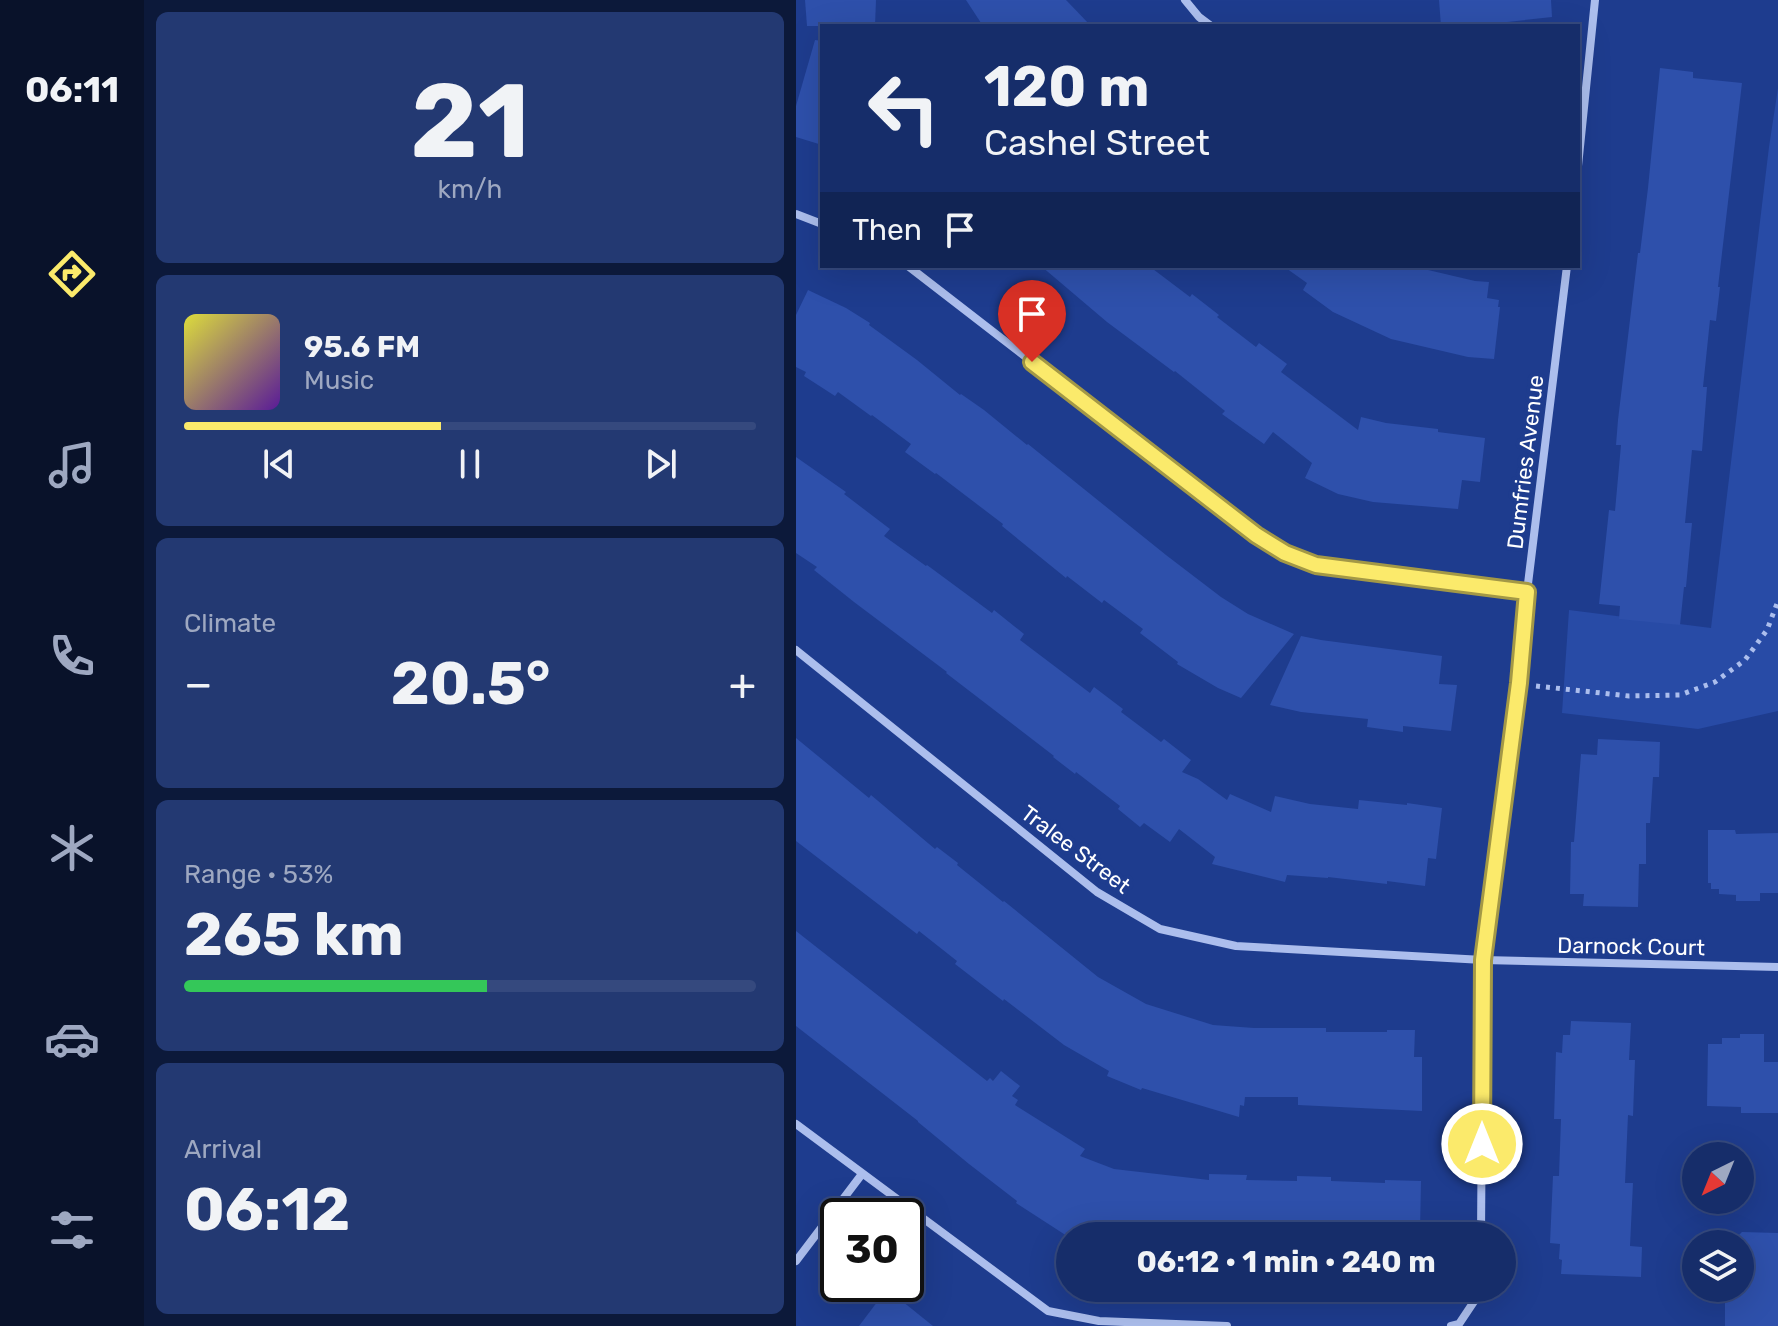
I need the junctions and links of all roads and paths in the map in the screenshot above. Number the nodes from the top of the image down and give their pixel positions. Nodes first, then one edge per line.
1 (1185, 0) edge
2 (1595, 0) edge
3 (1208, 24) edge
4 (1580, 146) edge
5 (796, 214) edge
6 (820, 223) edge
7 (911, 268) edge
8 (1567, 268) edge
9 (1527, 592) junction
10 (1778, 601) edge
11 (796, 650) edge
12 (1519, 683) junction
13 (1483, 960) junction
14 (1778, 967) edge
15 (796, 1124) edge
16 (862, 1174) junction
17 (1481, 1222) edge
18 (796, 1261) edge
19 (1472, 1302) edge
20 (1227, 1326) edge
21 (1451, 1326) edge

1 - 3 street
2 - 4 street
5 - 6 street
7 - 9 street
8 - 9 street, Dumfries Avenue
9 - 12 street, Dumfries Avenue
10 - 12 path
11 - 13 street, Tralee Street
12 - 13 street, Dumfries Avenue
13 - 14 street, Darnock Court
13 - 17 street, Dumfries Avenue
15 - 16 street
16 - 18 street
16 - 20 street
19 - 21 street

